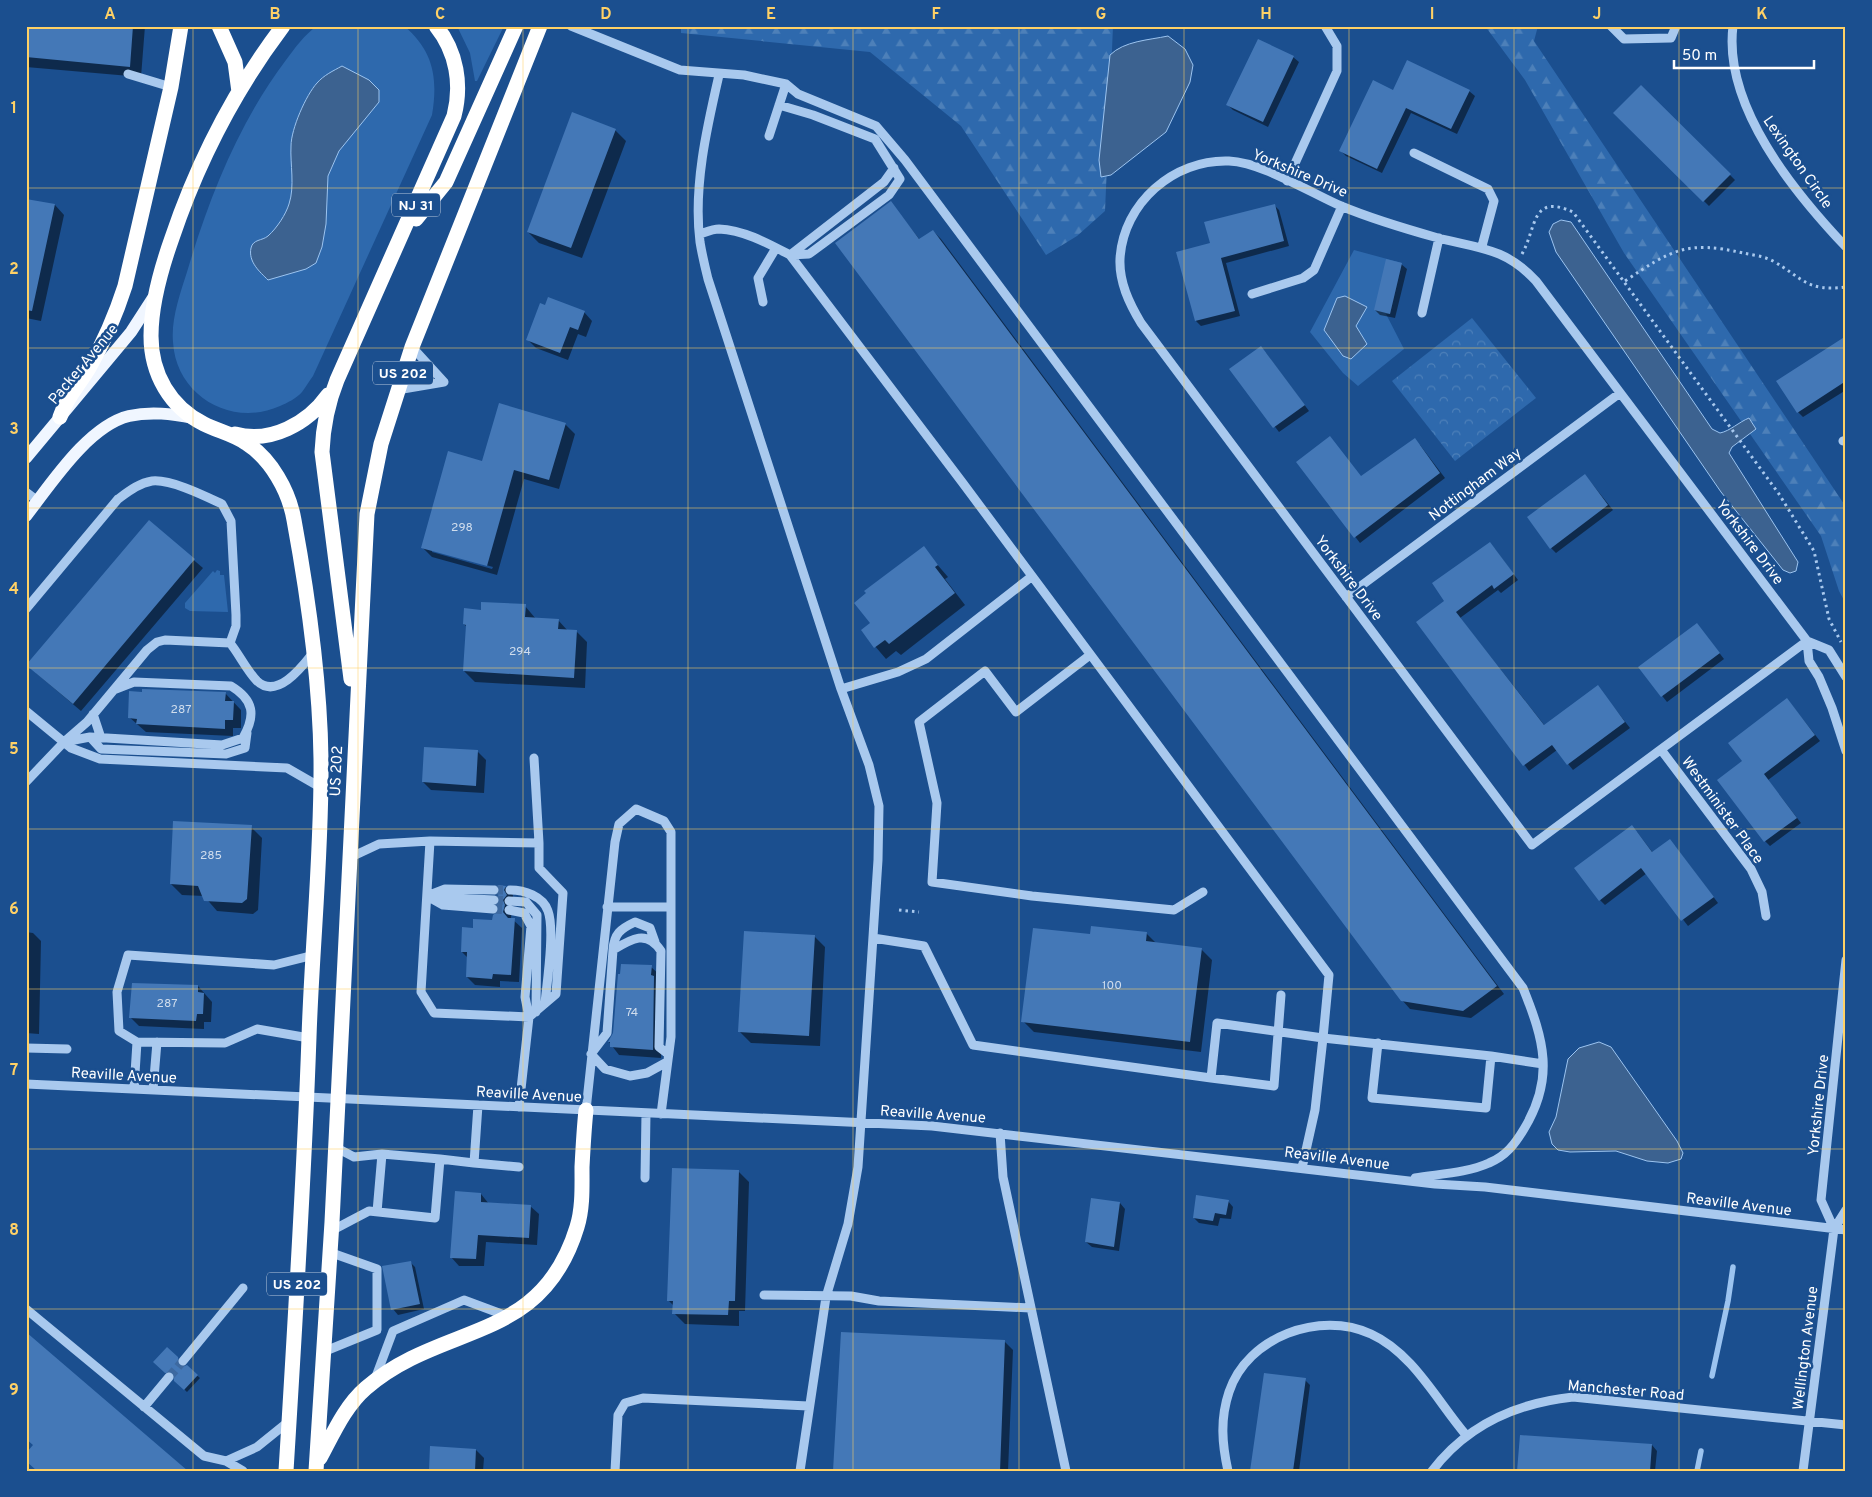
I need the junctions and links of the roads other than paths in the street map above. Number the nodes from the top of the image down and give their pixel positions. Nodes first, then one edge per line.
1 (181, 26) edge
2 (219, 26) edge
3 (283, 26) edge
4 (436, 26) edge
5 (516, 26) edge
6 (540, 26) edge
7 (571, 26) edge
8 (1325, 26) edge
9 (1611, 26) edge
10 (1676, 26) edge
11 (1733, 26) edge
12 (128, 74) dead end
13 (719, 75) junction
14 (786, 84) junction
15 (171, 87) junction
16 (239, 92) junction
17 (779, 105) junction
18 (770, 136) dead end
19 (1414, 154) dead end
20 (894, 168) junction
21 (1287, 181) junction
22 (1342, 206) junction
23 (700, 234) junction
24 (402, 236) junction
25 (1439, 238) junction
26 (1482, 246) junction
27 (776, 248) junction
28 (1846, 248) edge
29 (790, 256) junction
30 (158, 286) junction
31 (1252, 294) dead end
32 (763, 302) dead end
33 (1422, 313) dead end
34 (412, 347) junction
35 (337, 380) junction
36 (397, 390) junction
37 (1620, 393) junction
38 (60, 417) junction
39 (194, 418) junction
40 (222, 431) junction
41 (26, 458) edge
42 (26, 492) edge
43 (38, 501) junction
44 (26, 516) edge
45 (1031, 577) junction
46 (1346, 597) junction
47 (26, 610) edge
48 (1807, 641) junction
49 (230, 642) junction
50 (313, 653) junction
51 (1090, 655) junction
52 (1846, 677) edge
53 (114, 689) junction
54 (841, 689) junction
55 (26, 711) edge
56 (93, 714) junction
57 (247, 730) junction
58 (90, 737) junction
59 (101, 738) junction
60 (355, 741) junction
61 (64, 742) junction
62 (1662, 751) junction
63 (1846, 751) edge
64 (534, 758) dead end
65 (26, 782) edge
66 (320, 787) junction
67 (430, 841) junction
68 (539, 843) junction
69 (1532, 845) joint
70 (349, 858) junction
71 (494, 890) tunnel mouth
72 (510, 890) tunnel mouth
73 (1203, 892) dead end
74 (427, 896) junction
75 (493, 904) tunnel mouth
76 (509, 906) tunnel mouth
77 (607, 907) junction
78 (670, 907) junction
79 (1766, 916) dead end
80 (873, 938) junction
81 (655, 942) junction
82 (613, 950) junction
83 (314, 955) junction
84 (1846, 960) edge
85 (1281, 995) dead end
86 (545, 1003) junction
87 (532, 1014) junction
88 (1278, 1032) junction
89 (309, 1038) junction
90 (1323, 1038) junction
91 (137, 1042) junction
92 (157, 1042) junction
93 (1378, 1044) junction
94 (26, 1048) edge
95 (67, 1049) dead end
96 (591, 1054) junction
97 (1491, 1056) junction
98 (668, 1058) junction
99 (1544, 1064) junction
100 (1211, 1078) junction
101 (26, 1084) edge
102 (134, 1089) junction
103 (153, 1090) junction
104 (308, 1097) junction
105 (337, 1098) junction
106 (478, 1105) junction
107 (519, 1107) junction
108 (586, 1110) junction
109 (646, 1113) junction
110 (661, 1114) junction
111 (862, 1123) junction
112 (1000, 1133) junction
113 (335, 1147) junction
114 (382, 1154) junction
115 (440, 1159) junction
116 (474, 1163) junction
117 (519, 1168) dead end
118 (1302, 1168) junction
119 (645, 1178) dead end
120 (1404, 1180) junction
121 (1846, 1210) edge
122 (377, 1212) junction
123 (1834, 1229) junction
124 (1846, 1230) edge
125 (331, 1231) junction
126 (329, 1252) junction
127 (243, 1288) dead end
128 (764, 1295) dead end
129 (826, 1297) junction
130 (1030, 1308) junction
131 (26, 1309) edge
132 (509, 1317) junction
133 (377, 1330) junction
134 (392, 1332) junction
135 (323, 1352) junction
136 (183, 1361) tunnel mouth
137 (169, 1377) tunnel mouth
138 (374, 1382) junction
139 (808, 1406) junction
140 (144, 1407) junction
141 (288, 1422) junction
142 (1810, 1422) junction
143 (1846, 1426) edge
144 (1466, 1435) junction
145 (226, 1466) edge
146 (316, 1467) edge
147 (243, 1471) edge
148 (286, 1471) edge
149 (615, 1471) edge
150 (800, 1471) edge
151 (1066, 1471) edge
152 (1228, 1471) edge
153 (1432, 1471) edge
154 (1803, 1471) edge

1 - 15 highway
2 - 16 highway
3 - 16 highway, US 202
4 - 24 highway, NJ 31
5 - 24 highway
6 - 34 highway, US 202 / US 202
7 - 13 street
8 - 21 street
9 - 10 street
11 - 28 street, Lexington Circle
12 - 15 street
13 - 14 street
13 - 23 street
14 - 17 street
14 - 99 street
15 - 38 highway
16 - 30 highway, US 202 / US 202
17 - 18 street
17 - 20 street
19 - 26 street
20 - 29 street
20 - 29 street
21 - 22 street, Yorkshire Drive
21 - 46 street, Yorkshire Drive
22 - 25 street, Yorkshire Drive
22 - 31 street
23 - 27 street
23 - 54 street
24 - 35 highway, NJ 31
25 - 26 street, Yorkshire Drive
25 - 33 street
26 - 37 street, Yorkshire Drive
27 - 29 street
27 - 32 street
29 - 45 street
30 - 38 main road, Packer Avenue
30 - 39 highway, US 202 / US 202
34 - 36 highway, US 202 / US 202
34 - 36 street
35 - 40 highway
35 - 60 highway, NJ 31
36 - 60 highway, US 202 / US 202
37 - 46 street, Nottingham Way
37 - 48 street, Yorkshire Drive
38 - 41 main road, Packer Avenue
39 - 40 highway, US 202 / US 202
39 - 43 main road
40 - 50 highway, US 202 / US 202
42 - 43 street
43 - 44 main road
45 - 51 street
45 - 54 street
46 - 69 street, Yorkshire Drive
47 - 49 street
48 - 52 street, Yorkshire Drive
48 - 62 street, Westminister Place
48 - 63 street, Yorkshire Drive
49 - 50 street
49 - 53 street
50 - 66 highway, US 202 / US 202
51 - 73 street
51 - 90 street
53 - 56 street
53 - 57 street
54 - 80 street
55 - 61 street
56 - 59 street
56 - 61 street
57 - 58 street
57 - 59 street
58 - 59 street
58 - 61 street
60 - 70 highway, US 202 / US 202
61 - 65 street
61 - 66 street
62 - 69 street, Westminister Place
62 - 79 street, Westminister Place
64 - 68 street
66 - 83 highway, US 202 / US 202
67 - 68 street
67 - 70 street
67 - 74 street
68 - 86 street
70 - 105 highway, US 202 / US 202
71 - 74 street
72 - 86 street
74 - 75 street
74 - 87 street
76 - 87 street
77 - 78 street
77 - 78 street
77 - 96 street
78 - 98 street
80 - 100 street
80 - 111 street
81 - 82 street
81 - 82 street
81 - 98 street
82 - 96 street
83 - 89 highway, US 202 / US 202
83 - 91 street
84 - 123 street, Yorkshire Drive
85 - 88 street
86 - 87 street
87 - 107 street
88 - 90 street
88 - 100 street
88 - 100 street
89 - 92 street
89 - 104 highway, US 202 / US 202
90 - 93 street
90 - 118 street
91 - 92 street
91 - 102 street
92 - 103 street
93 - 97 street
93 - 97 street
94 - 95 street
96 - 98 street
96 - 108 street
97 - 99 street
98 - 110 street
99 - 120 street
101 - 102 street, Reaville Avenue
102 - 103 street, Reaville Avenue
103 - 104 street, Reaville Avenue
104 - 105 street, Reaville Avenue
104 - 141 highway, US 202
105 - 106 street, Reaville Avenue
105 - 113 highway, US 202
106 - 107 street, Reaville Avenue
106 - 116 street
107 - 108 street, Reaville Avenue
108 - 109 street, Reaville Avenue
108 - 132 highway
109 - 110 street, Reaville Avenue
109 - 119 street
110 - 111 street, Reaville Avenue
111 - 112 street, Reaville Avenue
111 - 129 street
112 - 118 street, Reaville Avenue
112 - 130 street
113 - 114 street
113 - 125 highway, US 202
114 - 115 street
114 - 122 street
115 - 116 street
115 - 122 street
116 - 117 street
118 - 120 street, Reaville Avenue
120 - 123 street, Reaville Avenue
121 - 123 street
122 - 125 street
123 - 124 street, Reaville Avenue
123 - 142 street, Wellington Avenue
125 - 126 highway, US 202
126 - 133 street
126 - 135 highway, US 202
127 - 136 street
128 - 129 street
129 - 130 street
129 - 139 street
130 - 151 street
131 - 140 street
132 - 134 street
132 - 138 highway
133 - 134 street
133 - 135 street
134 - 138 street
135 - 146 highway, US 202
137 - 140 street
138 - 146 highway
139 - 149 street
139 - 150 street
140 - 145 street
141 - 145 street
141 - 148 highway, US 202
142 - 143 street, Manchester Road
142 - 144 street, Manchester Road
142 - 154 street, Wellington Avenue
144 - 152 street
144 - 153 street, Manchester Road
145 - 147 street

